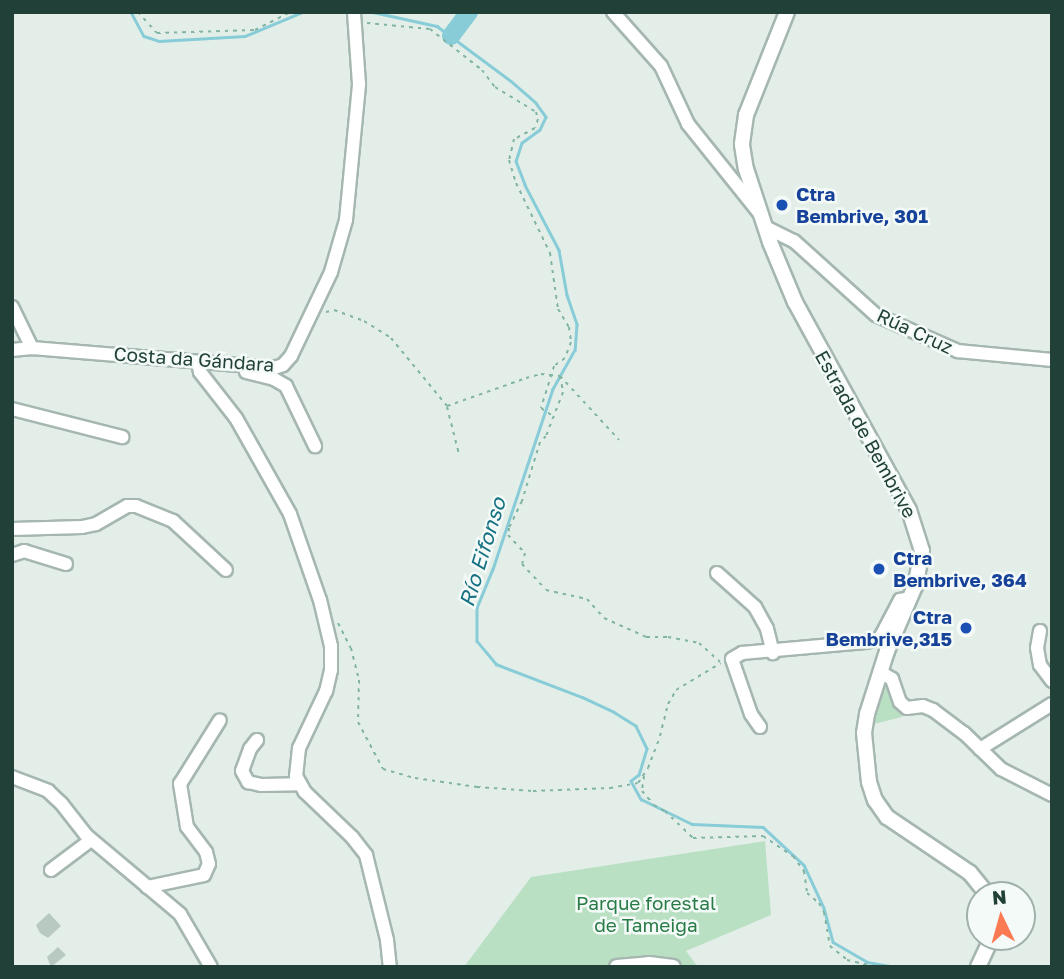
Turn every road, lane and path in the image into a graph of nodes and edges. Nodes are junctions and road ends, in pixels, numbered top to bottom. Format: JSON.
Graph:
{"nodes":[{"id":1,"x":138,"y":12,"type":"edge"},
{"id":2,"x":290,"y":12,"type":"edge"},
{"id":3,"x":612,"y":12,"type":"edge"},
{"id":4,"x":788,"y":12,"type":"edge"},
{"id":5,"x":355,"y":18,"type":"edge"},
{"id":6,"x":763,"y":221,"type":"junction"},
{"id":7,"x":12,"y":307,"type":"edge"},
{"id":8,"x":322,"y":312,"type":"dead end"},
{"id":9,"x":32,"y":348,"type":"junction"},
{"id":10,"x":12,"y":350,"type":"edge"},
{"id":11,"x":1052,"y":360,"type":"edge"},
{"id":12,"x":198,"y":362,"type":"junction"},
{"id":13,"x":217,"y":363,"type":"junction"},
{"id":14,"x":553,"y":375,"type":"junction"},
{"id":15,"x":561,"y":376,"type":"junction"},
{"id":16,"x":447,"y":406,"type":"junction"},
{"id":17,"x":12,"y":409,"type":"edge"},
{"id":18,"x":553,"y":416,"type":"junction"},
{"id":19,"x":122,"y":437,"type":"dead end"},
{"id":20,"x":619,"y":440,"type":"dead end"},
{"id":21,"x":315,"y":446,"type":"dead end"},
{"id":22,"x":459,"y":454,"type":"dead end"},
{"id":23,"x":12,"y":529,"type":"edge"},
{"id":24,"x":12,"y":555,"type":"edge"},
{"id":25,"x":66,"y":564,"type":"dead end"},
{"id":26,"x":226,"y":570,"type":"dead end"},
{"id":27,"x":717,"y":573,"type":"dead end"},
{"id":28,"x":910,"y":598,"type":"junction"},
{"id":29,"x":324,"y":617,"type":"junction"},
{"id":30,"x":1040,"y":631,"type":"dead end"},
{"id":31,"x":773,"y":653,"type":"junction"},
{"id":32,"x":726,"y":661,"type":"junction"},
{"id":33,"x":880,"y":672,"type":"junction"},
{"id":34,"x":1052,"y":681,"type":"edge"},
{"id":35,"x":1052,"y":704,"type":"edge"},
{"id":36,"x":220,"y":720,"type":"dead end"},
{"id":37,"x":760,"y":727,"type":"dead end"},
{"id":38,"x":257,"y":740,"type":"dead end"},
{"id":39,"x":980,"y":749,"type":"junction"},
{"id":40,"x":644,"y":775,"type":"junction"},
{"id":41,"x":12,"y":776,"type":"edge"},
{"id":42,"x":26,"y":782,"type":"junction"},
{"id":43,"x":300,"y":784,"type":"junction"},
{"id":44,"x":12,"y":789,"type":"edge"},
{"id":45,"x":1052,"y":795,"type":"edge"},
{"id":46,"x":92,"y":840,"type":"junction"},
{"id":47,"x":51,"y":870,"type":"dead end"},
{"id":48,"x":977,"y":881,"type":"edge"},
{"id":49,"x":147,"y":887,"type":"junction"},
{"id":50,"x":211,"y":967,"type":"edge"},
{"id":51,"x":390,"y":967,"type":"edge"},
{"id":52,"x":617,"y":967,"type":"edge"},
{"id":53,"x":673,"y":967,"type":"edge"},
{"id":54,"x":878,"y":967,"type":"edge"}],
"edges":[{"from":1,"to":2,"type":"path"},
{"from":3,"to":6,"type":"street"},
{"from":4,"to":6,"type":"street","name":"Estrada de Bembrive"},
{"from":5,"to":13,"type":"street","name":"Costa da Gándara"},
{"from":5,"to":14,"type":"path"},
{"from":6,"to":11,"type":"street","name":"Rúa Cruz"},
{"from":6,"to":28,"type":"street","name":"Estrada de Bembrive"},
{"from":7,"to":9,"type":"street"},
{"from":8,"to":16,"type":"path"},
{"from":9,"to":10,"type":"street","name":"Costa da Gándara"},
{"from":9,"to":12,"type":"street","name":"Costa da Gándara"},
{"from":12,"to":13,"type":"street","name":"Costa da Gándara"},
{"from":12,"to":29,"type":"street"},
{"from":13,"to":21,"type":"street"},
{"from":14,"to":15,"type":"path"},
{"from":14,"to":16,"type":"path"},
{"from":14,"to":18,"type":"path"},
{"from":15,"to":18,"type":"path"},
{"from":15,"to":20,"type":"path"},
{"from":16,"to":22,"type":"path"},
{"from":17,"to":19,"type":"street"},
{"from":18,"to":32,"type":"path"},
{"from":23,"to":26,"type":"street"},
{"from":24,"to":25,"type":"street"},
{"from":27,"to":31,"type":"street"},
{"from":28,"to":31,"type":"street"},
{"from":28,"to":33,"type":"street","name":"Estrada de Bembrive"},
{"from":29,"to":40,"type":"path"},
{"from":29,"to":43,"type":"street"},
{"from":30,"to":34,"type":"street"},
{"from":31,"to":32,"type":"street"},
{"from":32,"to":37,"type":"street"},
{"from":32,"to":40,"type":"path"},
{"from":33,"to":39,"type":"street"},
{"from":33,"to":48,"type":"street","name":"Estrada de Bembrive"},
{"from":35,"to":39,"type":"street"},
{"from":36,"to":49,"type":"street"},
{"from":38,"to":43,"type":"street"},
{"from":39,"to":45,"type":"street"},
{"from":40,"to":54,"type":"path"},
{"from":41,"to":42,"type":"street"},
{"from":42,"to":44,"type":"street"},
{"from":42,"to":46,"type":"street"},
{"from":43,"to":51,"type":"street"},
{"from":46,"to":47,"type":"street"},
{"from":46,"to":49,"type":"street"},
{"from":49,"to":50,"type":"street"},
{"from":52,"to":53,"type":"street"}]}
